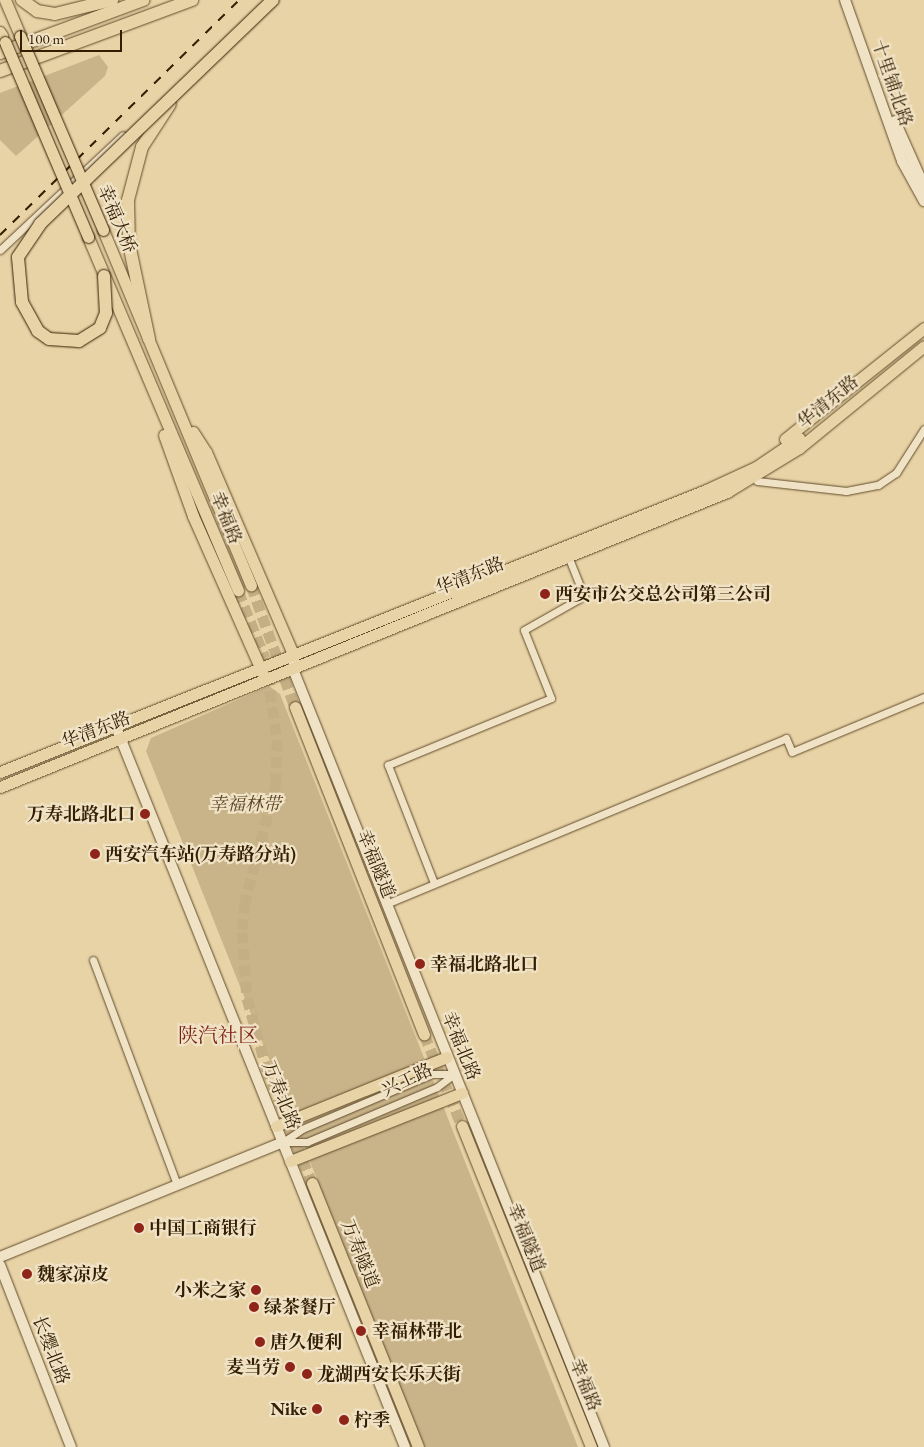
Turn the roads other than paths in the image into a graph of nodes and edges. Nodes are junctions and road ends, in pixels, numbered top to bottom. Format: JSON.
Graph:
{"nodes":[{"id":1,"x":5,"y":0,"type":"edge"},
{"id":2,"x":22,"y":0,"type":"edge"},
{"id":3,"x":112,"y":0,"type":"edge"},
{"id":4,"x":143,"y":0,"type":"edge"},
{"id":5,"x":192,"y":0,"type":"edge"},
{"id":6,"x":273,"y":0,"type":"edge"},
{"id":7,"x":845,"y":0,"type":"edge"},
{"id":8,"x":852,"y":0,"type":"edge"},
{"id":9,"x":1,"y":33,"type":"edge"},
{"id":10,"x":0,"y":53,"type":"edge"},
{"id":11,"x":0,"y":71,"type":"edge"},
{"id":12,"x":187,"y":80,"type":"junction"},
{"id":13,"x":123,"y":135,"type":"dead end"},
{"id":14,"x":924,"y":186,"type":"edge"},
{"id":15,"x":924,"y":201,"type":"edge"},
{"id":16,"x":0,"y":250,"type":"edge"},
{"id":17,"x":104,"y":276,"type":"junction"},
{"id":18,"x":924,"y":328,"type":"edge"},
{"id":19,"x":924,"y":336,"type":"edge"},
{"id":20,"x":149,"y":339,"type":"junction"},
{"id":21,"x":924,"y":346,"type":"edge"},
{"id":22,"x":924,"y":354,"type":"edge"},
{"id":23,"x":139,"y":357,"type":"junction"},
{"id":24,"x":924,"y":429,"type":"edge"},
{"id":25,"x":201,"y":452,"type":"junction"},
{"id":26,"x":182,"y":458,"type":"joint"},
{"id":27,"x":757,"y":481,"type":"junction"},
{"id":28,"x":688,"y":498,"type":"junction"},
{"id":29,"x":670,"y":515,"type":"junction"},
{"id":30,"x":568,"y":556,"type":"junction"},
{"id":31,"x":251,"y":585,"type":"tunnel mouth"},
{"id":32,"x":238,"y":591,"type":"tunnel mouth"},
{"id":33,"x":294,"y":656,"type":"junction"},
{"id":34,"x":293,"y":669,"type":"junction"},
{"id":35,"x":264,"y":674,"type":"junction"},
{"id":36,"x":924,"y":697,"type":"edge"},
{"id":37,"x":295,"y":707,"type":"tunnel mouth"},
{"id":38,"x":116,"y":726,"type":"junction"},
{"id":39,"x":121,"y":738,"type":"junction"},
{"id":40,"x":0,"y":772,"type":"edge"},
{"id":41,"x":0,"y":787,"type":"edge"},
{"id":42,"x":434,"y":883,"type":"junction"},
{"id":43,"x":386,"y":904,"type":"junction"},
{"id":44,"x":92,"y":960,"type":"dead end"},
{"id":45,"x":424,"y":1034,"type":"tunnel mouth"},
{"id":46,"x":447,"y":1057,"type":"junction"},
{"id":47,"x":454,"y":1074,"type":"junction"},
{"id":48,"x":462,"y":1093,"type":"junction"},
{"id":49,"x":276,"y":1126,"type":"junction"},
{"id":50,"x":462,"y":1126,"type":"tunnel mouth"},
{"id":51,"x":283,"y":1142,"type":"junction"},
{"id":52,"x":290,"y":1162,"type":"junction"},
{"id":53,"x":312,"y":1182,"type":"tunnel mouth"},
{"id":54,"x":177,"y":1184,"type":"junction"},
{"id":55,"x":0,"y":1257,"type":"edge"},
{"id":56,"x":0,"y":1265,"type":"edge"},
{"id":57,"x":547,"y":1336,"type":"joint"},
{"id":58,"x":573,"y":1368,"type":"junction"},
{"id":59,"x":572,"y":1400,"type":"junction"},
{"id":60,"x":71,"y":1447,"type":"edge"},
{"id":61,"x":405,"y":1447,"type":"edge"},
{"id":62,"x":418,"y":1447,"type":"edge"},
{"id":63,"x":591,"y":1447,"type":"edge"},
{"id":64,"x":604,"y":1447,"type":"edge"}],
"edges":[{"from":1,"to":20,"type":"main road","name":"幸福大桥","bridge":true},
{"from":2,"to":3,"type":"highway"},
{"from":4,"to":10,"type":"highway"},
{"from":5,"to":11,"type":"highway"},
{"from":6,"to":12,"type":"highway","bridge":true},
{"from":7,"to":15,"type":"main road","name":"十里铺北路"},
{"from":8,"to":14,"type":"main road","name":"十里铺北路"},
{"from":9,"to":17,"type":"main road","name":"幸福大桥","bridge":true},
{"from":12,"to":17,"type":"highway","bridge":true},
{"from":12,"to":20,"type":"highway","bridge":true},
{"from":13,"to":16,"type":"street"},
{"from":17,"to":23,"type":"main road","name":"幸福大桥"},
{"from":18,"to":28,"type":"main road"},
{"from":19,"to":28,"type":"main road","name":"华清东路"},
{"from":20,"to":25,"type":"main road","name":"幸福大桥"},
{"from":21,"to":29,"type":"main road","name":"华清东路"},
{"from":22,"to":27,"type":"main road"},
{"from":23,"to":26,"type":"main road","name":"幸福大桥"},
{"from":23,"to":35,"type":"main road"},
{"from":24,"to":27,"type":"street"},
{"from":25,"to":31,"type":"main road","name":"幸福路"},
{"from":25,"to":33,"type":"main road"},
{"from":26,"to":32,"type":"main road","name":"幸福路"},
{"from":27,"to":29,"type":"main road"},
{"from":28,"to":33,"type":"main road","name":"华清东路"},
{"from":29,"to":30,"type":"main road","name":"华清东路"},
{"from":30,"to":34,"type":"main road","name":"华清东路"},
{"from":30,"to":42,"type":"street"},
{"from":33,"to":34,"type":"main road","name":"幸福北路"},
{"from":33,"to":35,"type":"main road","name":"华清东路"},
{"from":34,"to":35,"type":"main road","name":"华清东路"},
{"from":34,"to":43,"type":"main road","name":"幸福北路"},
{"from":35,"to":38,"type":"main road","name":"华清东路"},
{"from":35,"to":39,"type":"main road","name":"华清东路"},
{"from":36,"to":42,"type":"street"},
{"from":37,"to":45,"type":"main road","name":"幸福隧道"},
{"from":38,"to":39,"type":"main road","name":"万寿北路"},
{"from":38,"to":40,"type":"main road","name":"华清东路"},
{"from":39,"to":41,"type":"main road","name":"华清东路"},
{"from":39,"to":49,"type":"main road","name":"万寿北路"},
{"from":42,"to":43,"type":"street"},
{"from":43,"to":46,"type":"main road","name":"幸福北路"},
{"from":44,"to":54,"type":"street"},
{"from":46,"to":47,"type":"main road","name":"幸福北路"},
{"from":46,"to":49,"type":"main road"},
{"from":47,"to":48,"type":"main road","name":"幸福北路"},
{"from":47,"to":51,"type":"street","name":"兴工路"},
{"from":47,"to":51,"type":"street","name":"兴工路"},
{"from":48,"to":52,"type":"main road"},
{"from":48,"to":58,"type":"main road","name":"幸福北路"},
{"from":49,"to":51,"type":"main road","name":"万寿北路"},
{"from":50,"to":57,"type":"main road","name":"幸福隧道"},
{"from":51,"to":52,"type":"main road","name":"万寿北路"},
{"from":51,"to":54,"type":"main road","name":"兴工路"},
{"from":52,"to":61,"type":"main road","name":"万寿北路"},
{"from":53,"to":62,"type":"main road","name":"万寿隧道"},
{"from":54,"to":55,"type":"main road","name":"兴工路"},
{"from":56,"to":60,"type":"main road","name":"长缨北路"},
{"from":57,"to":59,"type":"main road","name":"幸福路"},
{"from":58,"to":59,"type":"main road"},
{"from":58,"to":64,"type":"main road","name":"幸福北路"},
{"from":59,"to":63,"type":"main road","name":"幸福路"}]}
